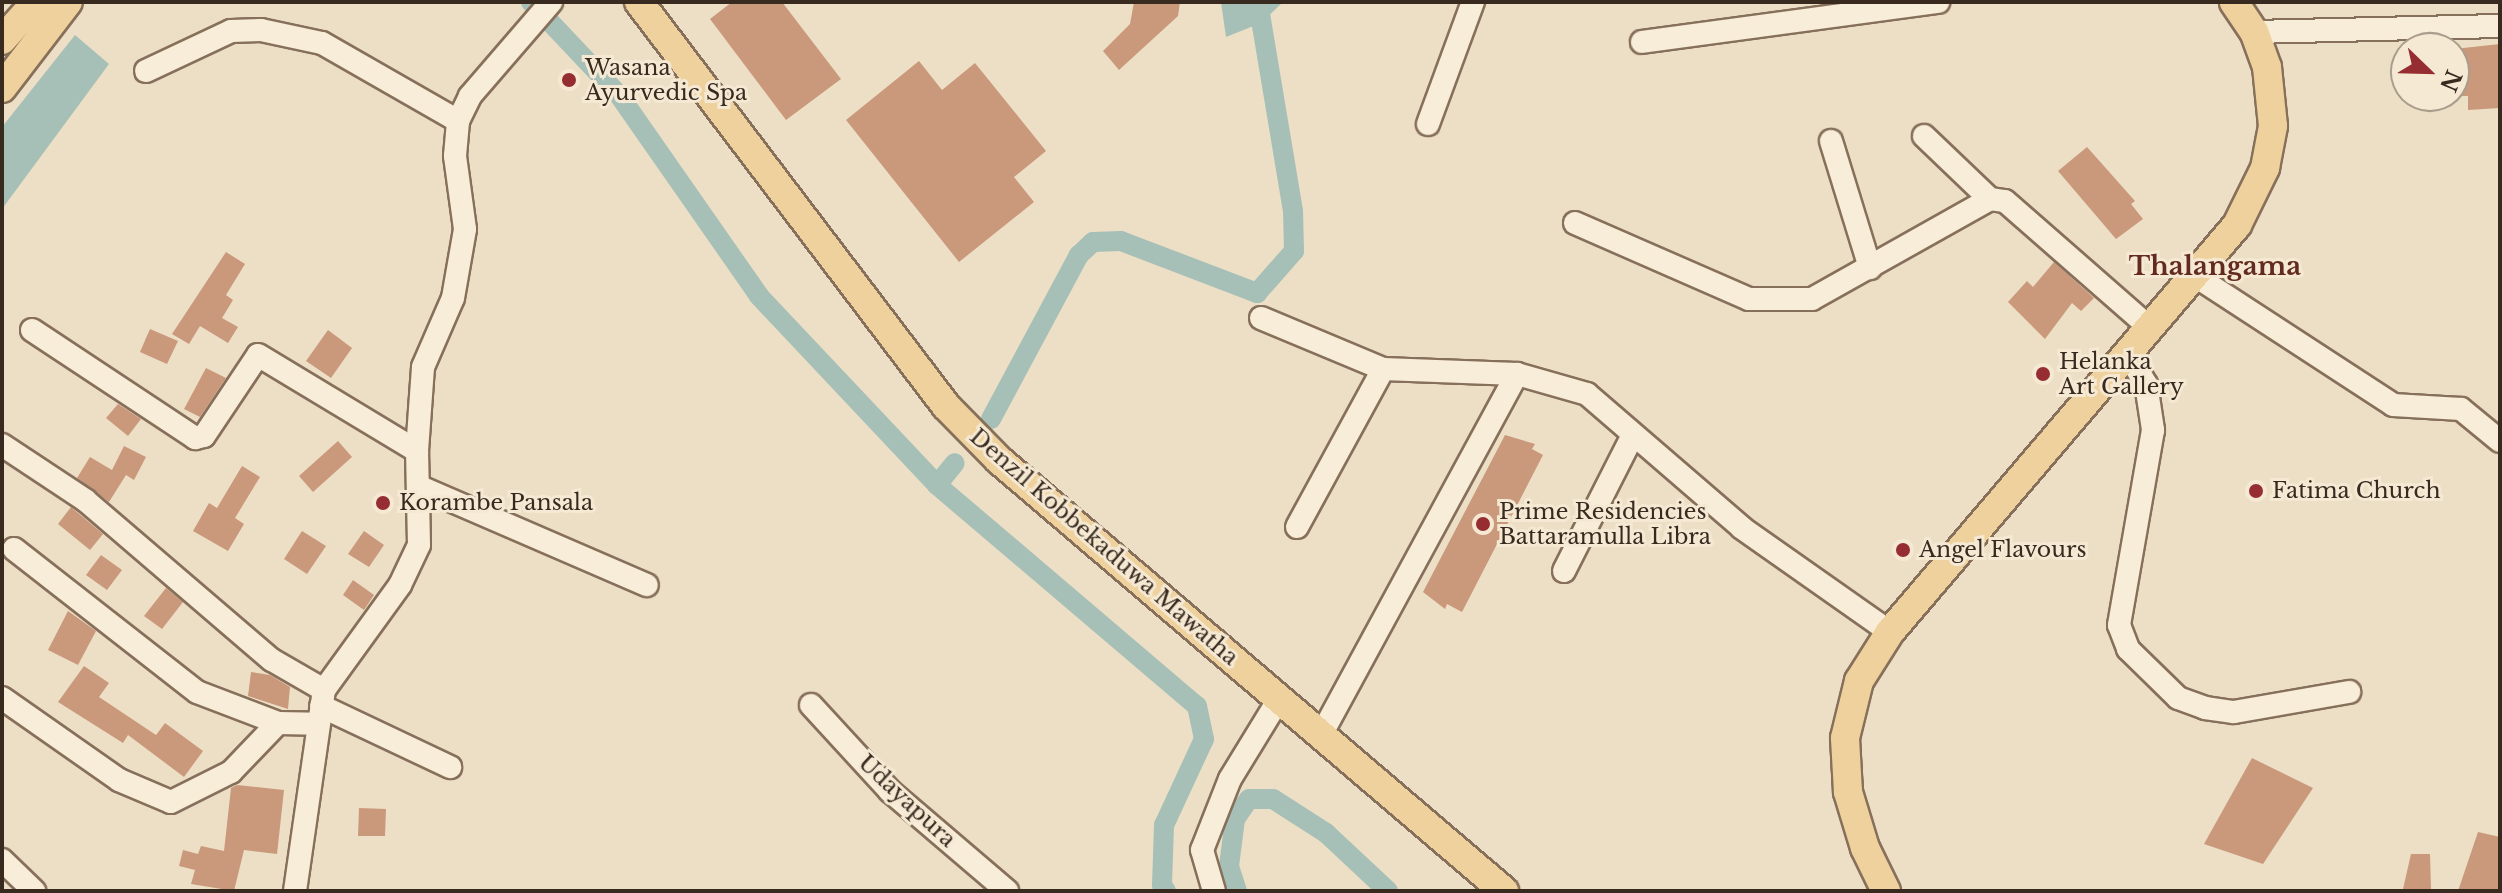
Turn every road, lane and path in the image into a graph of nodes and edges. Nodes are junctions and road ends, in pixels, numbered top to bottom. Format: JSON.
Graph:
{"nodes":[{"id":1,"x":36,"y":2,"type":"edge"},
{"id":2,"x":68,"y":2,"type":"edge"},
{"id":3,"x":551,"y":2,"type":"edge"},
{"id":4,"x":639,"y":2,"type":"edge"},
{"id":5,"x":1473,"y":2,"type":"edge"},
{"id":6,"x":1938,"y":2,"type":"edge"},
{"id":7,"x":2234,"y":2,"type":"edge"},
{"id":8,"x":2500,"y":26,"type":"edge"},
{"id":9,"x":2254,"y":32,"type":"junction"},
{"id":10,"x":2,"y":40,"type":"edge"},
{"id":11,"x":1642,"y":42,"type":"dead end"},
{"id":12,"x":146,"y":71,"type":"dead end"},
{"id":13,"x":2,"y":88,"type":"edge"},
{"id":14,"x":458,"y":121,"type":"junction"},
{"id":15,"x":1428,"y":124,"type":"dead end"},
{"id":16,"x":1924,"y":136,"type":"dead end"},
{"id":17,"x":1831,"y":141,"type":"dead end"},
{"id":18,"x":1990,"y":199,"type":"junction"},
{"id":19,"x":1575,"y":223,"type":"dead end"},
{"id":20,"x":1870,"y":268,"type":"junction"},
{"id":21,"x":2197,"y":277,"type":"junction"},
{"id":22,"x":1261,"y":318,"type":"dead end"},
{"id":23,"x":2151,"y":329,"type":"junction"},
{"id":24,"x":32,"y":330,"type":"dead end"},
{"id":25,"x":2129,"y":356,"type":"junction"},
{"id":26,"x":1383,"y":369,"type":"junction"},
{"id":27,"x":1517,"y":374,"type":"junction"},
{"id":28,"x":1633,"y":435,"type":"junction"},
{"id":29,"x":2500,"y":441,"type":"edge"},
{"id":30,"x":2,"y":445,"type":"edge"},
{"id":31,"x":417,"y":451,"type":"junction"},
{"id":32,"x":420,"y":487,"type":"junction"},
{"id":33,"x":1297,"y":527,"type":"dead end"},
{"id":34,"x":14,"y":549,"type":"dead end"},
{"id":35,"x":1564,"y":571,"type":"dead end"},
{"id":36,"x":647,"y":585,"type":"dead end"},
{"id":37,"x":1890,"y":632,"type":"junction"},
{"id":38,"x":2349,"y":692,"type":"dead end"},
{"id":39,"x":2,"y":698,"type":"edge"},
{"id":40,"x":1279,"y":699,"type":"junction"},
{"id":41,"x":811,"y":705,"type":"dead end"},
{"id":42,"x":321,"y":707,"type":"junction"},
{"id":43,"x":278,"y":723,"type":"junction"},
{"id":44,"x":1321,"y":735,"type":"junction"},
{"id":45,"x":450,"y":767,"type":"dead end"},
{"id":46,"x":2,"y":860,"type":"edge"},
{"id":47,"x":34,"y":891,"type":"edge"},
{"id":48,"x":295,"y":891,"type":"edge"},
{"id":49,"x":1007,"y":891,"type":"edge"},
{"id":50,"x":1214,"y":891,"type":"edge"},
{"id":51,"x":1504,"y":891,"type":"edge"},
{"id":52,"x":1886,"y":891,"type":"edge"}],
"edges":[{"from":1,"to":10,"type":"main road"},
{"from":2,"to":13,"type":"main road"},
{"from":3,"to":14,"type":"street"},
{"from":4,"to":40,"type":"main road","name":"Denzil Kobbekaduwa Mawatha"},
{"from":5,"to":15,"type":"street"},
{"from":6,"to":11,"type":"street"},
{"from":7,"to":9,"type":"main road"},
{"from":8,"to":9,"type":"street"},
{"from":9,"to":21,"type":"main road"},
{"from":12,"to":14,"type":"street"},
{"from":14,"to":31,"type":"street"},
{"from":16,"to":18,"type":"street"},
{"from":17,"to":20,"type":"street"},
{"from":18,"to":20,"type":"street"},
{"from":18,"to":23,"type":"street"},
{"from":19,"to":20,"type":"street"},
{"from":21,"to":23,"type":"main road"},
{"from":21,"to":29,"type":"street"},
{"from":22,"to":26,"type":"street"},
{"from":23,"to":25,"type":"main road"},
{"from":24,"to":31,"type":"street"},
{"from":25,"to":37,"type":"main road"},
{"from":25,"to":38,"type":"street"},
{"from":26,"to":27,"type":"street"},
{"from":26,"to":33,"type":"street"},
{"from":27,"to":28,"type":"street"},
{"from":27,"to":44,"type":"street"},
{"from":28,"to":35,"type":"street"},
{"from":28,"to":37,"type":"street"},
{"from":30,"to":42,"type":"street"},
{"from":31,"to":32,"type":"street"},
{"from":32,"to":36,"type":"street"},
{"from":32,"to":42,"type":"street"},
{"from":34,"to":43,"type":"street"},
{"from":37,"to":52,"type":"main road"},
{"from":39,"to":43,"type":"street"},
{"from":40,"to":44,"type":"main road","name":"Denzil Kobbekaduwa Mawatha"},
{"from":40,"to":50,"type":"street"},
{"from":41,"to":49,"type":"street","name":"Udayapura"},
{"from":42,"to":43,"type":"street"},
{"from":42,"to":45,"type":"street"},
{"from":42,"to":48,"type":"street"},
{"from":44,"to":51,"type":"main road","name":"Denzil Kobbekaduwa Mawatha"},
{"from":46,"to":47,"type":"street"}]}
